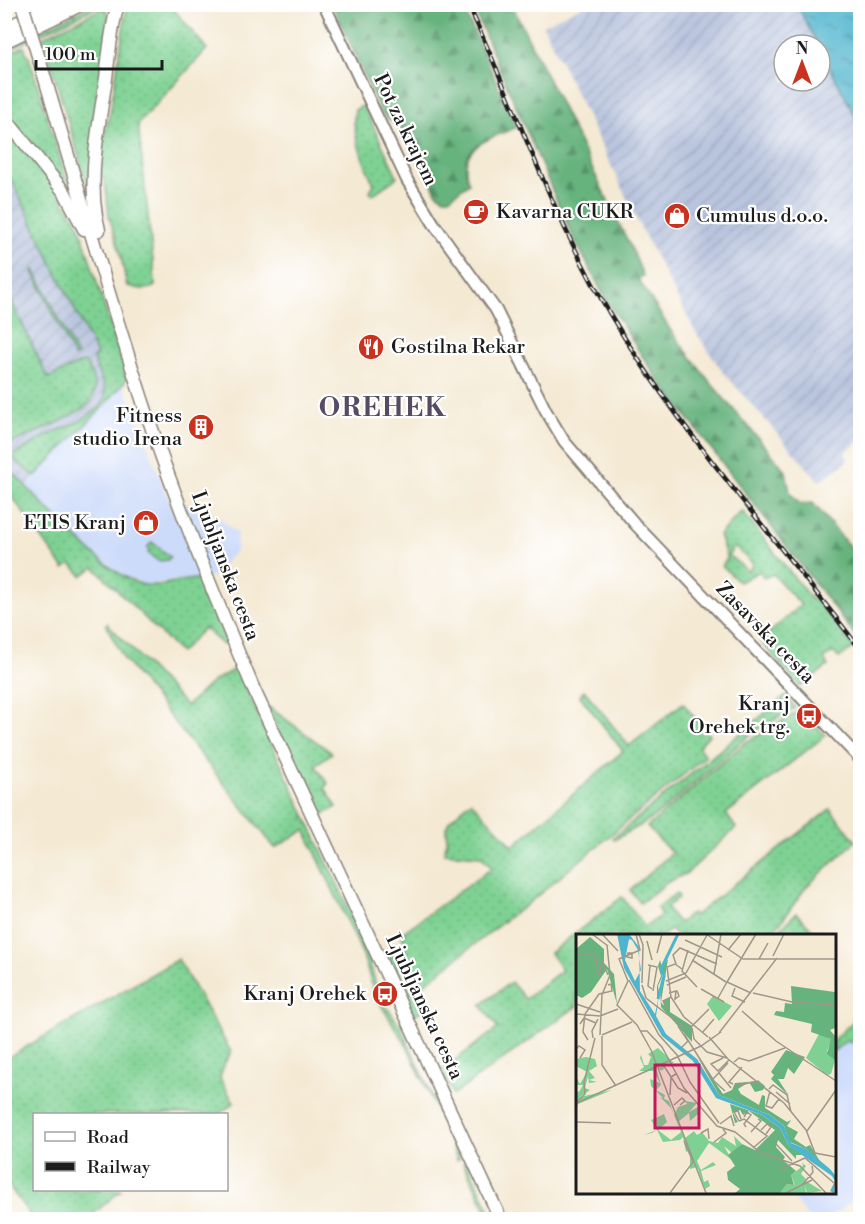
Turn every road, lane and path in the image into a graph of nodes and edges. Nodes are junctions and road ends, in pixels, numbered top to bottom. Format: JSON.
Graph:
{"nodes":[{"id":1,"x":22,"y":4,"type":"edge"},
{"id":2,"x":56,"y":4,"type":"edge"},
{"id":3,"x":106,"y":4,"type":"edge"},
{"id":4,"x":118,"y":4,"type":"edge"},
{"id":5,"x":324,"y":4,"type":"edge"},
{"id":6,"x":82,"y":5,"type":"edge"},
{"id":7,"x":4,"y":29,"type":"edge"},
{"id":8,"x":112,"y":32,"type":"junction"},
{"id":9,"x":4,"y":42,"type":"edge"},
{"id":10,"x":4,"y":117,"type":"edge"},
{"id":11,"x":102,"y":267,"type":"junction"},
{"id":12,"x":642,"y":532,"type":"joint"},
{"id":13,"x":861,"y":759,"type":"edge"},
{"id":14,"x":501,"y":1220,"type":"edge"}],
"edges":[{"from":1,"to":11,"type":"main road","name":"Ljubljanska cesta","bridge":true},
{"from":2,"to":7,"type":"main road"},
{"from":3,"to":8,"type":"main road"},
{"from":4,"to":8,"type":"main road"},
{"from":5,"to":12,"type":"street","name":"Pot za krajem"},
{"from":6,"to":9,"type":"main road"},
{"from":8,"to":11,"type":"main road"},
{"from":10,"to":11,"type":"main road"},
{"from":11,"to":14,"type":"main road","name":"Ljubljanska cesta"},
{"from":12,"to":13,"type":"street","name":"Zasavska cesta"}]}
